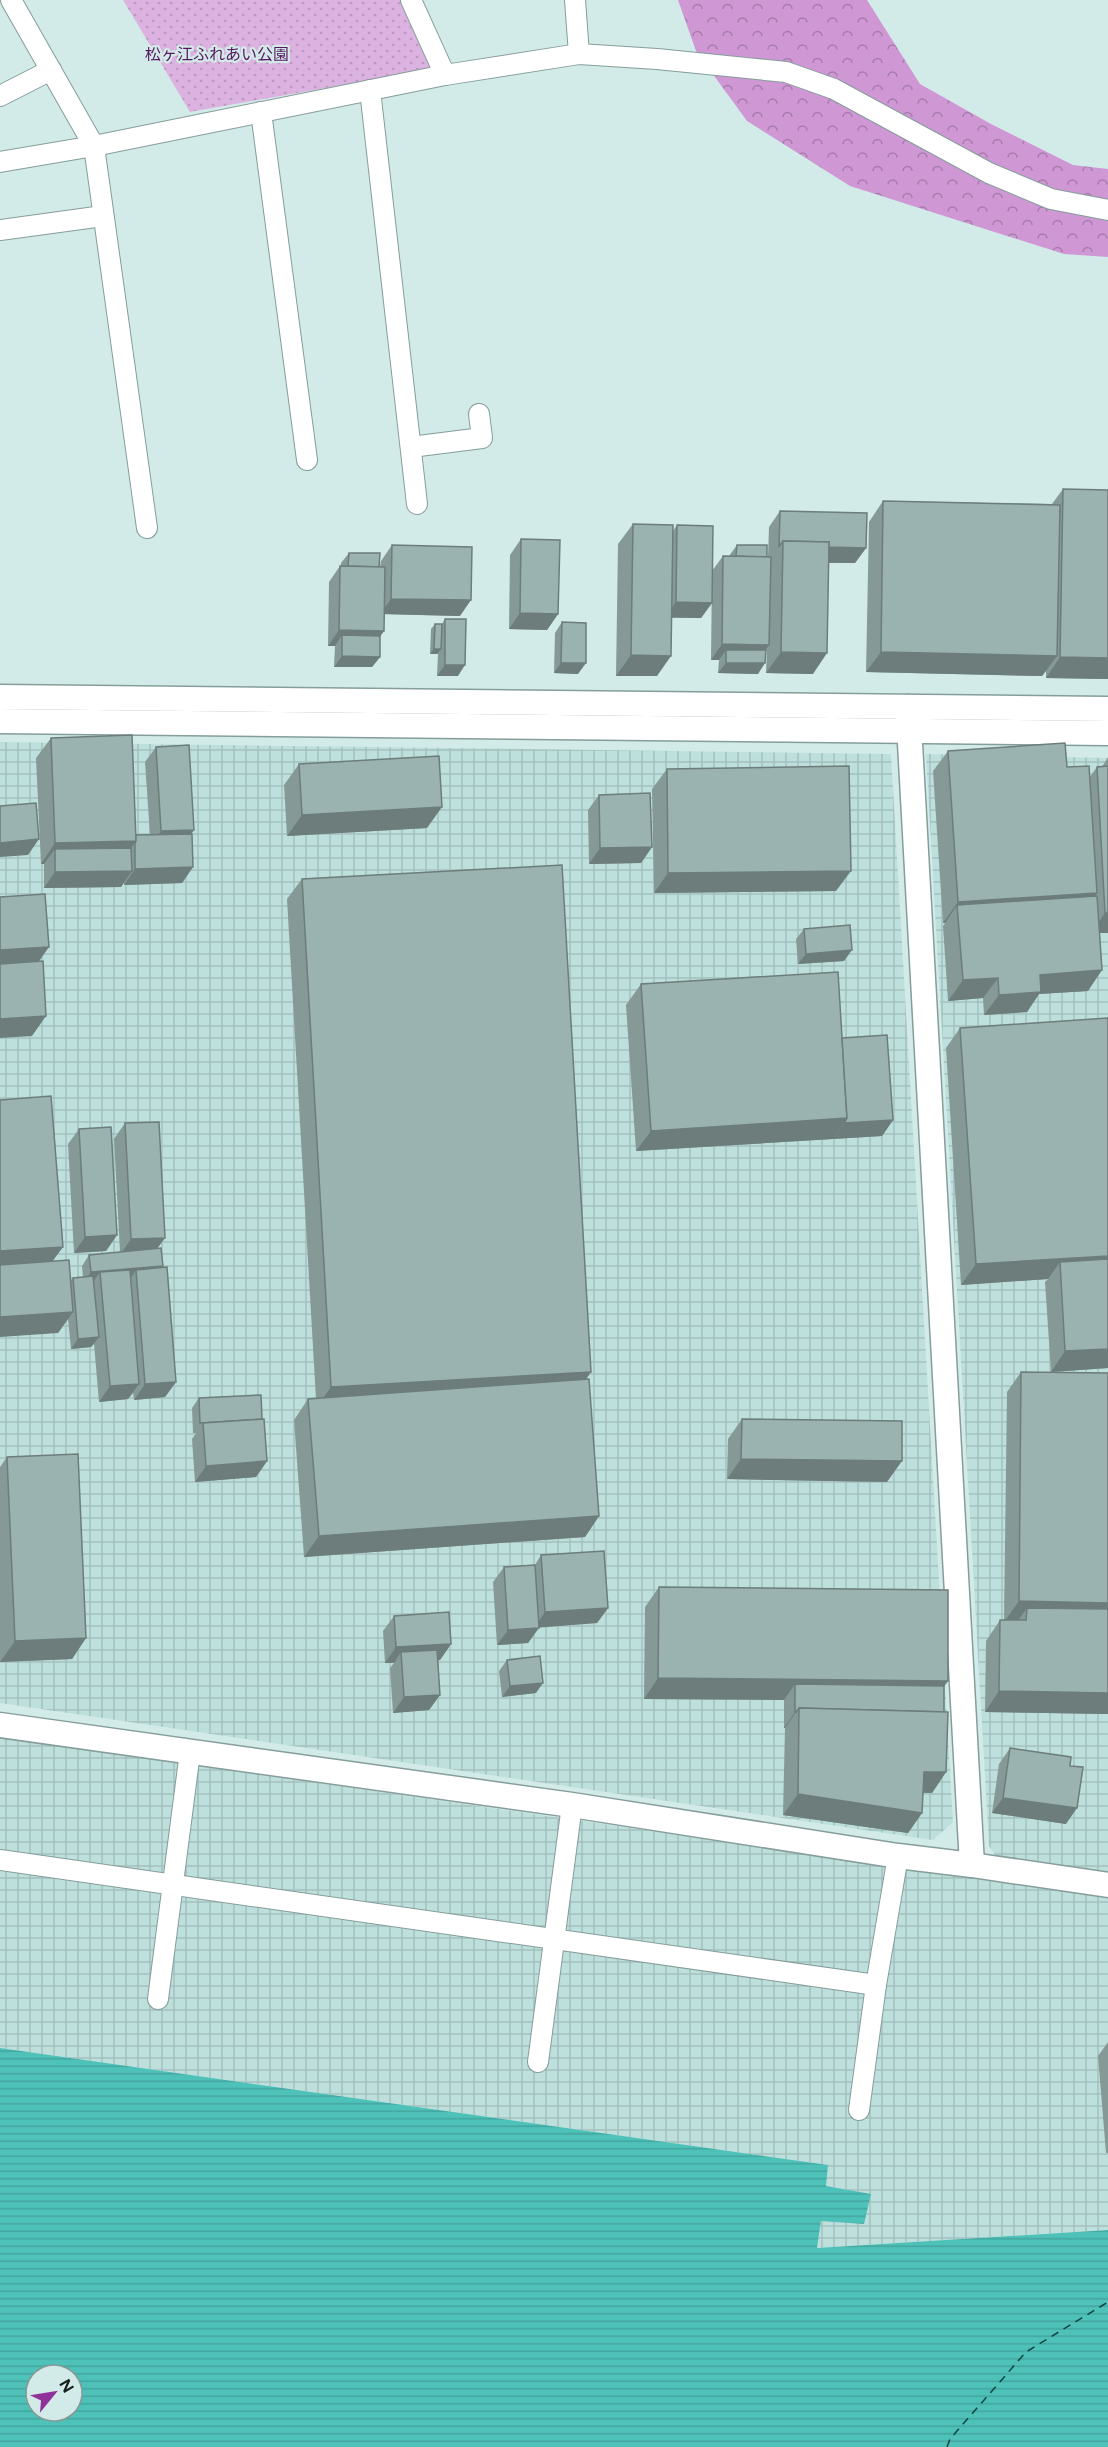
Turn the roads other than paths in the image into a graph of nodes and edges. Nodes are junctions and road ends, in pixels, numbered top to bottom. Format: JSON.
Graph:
{"nodes":[{"id":1,"x":11,"y":0,"type":"edge"},
{"id":2,"x":411,"y":0,"type":"edge"},
{"id":3,"x":575,"y":0,"type":"edge"},
{"id":4,"x":579,"y":54,"type":"junction"},
{"id":5,"x":51,"y":70,"type":"junction"},
{"id":6,"x":445,"y":75,"type":"junction"},
{"id":7,"x":370,"y":90,"type":"junction"},
{"id":8,"x":0,"y":96,"type":"edge"},
{"id":9,"x":261,"y":112,"type":"junction"},
{"id":10,"x":94,"y":146,"type":"junction"},
{"id":11,"x":0,"y":162,"type":"edge"},
{"id":12,"x":1108,"y":210,"type":"edge"},
{"id":13,"x":103,"y":216,"type":"junction"},
{"id":14,"x":0,"y":230,"type":"edge"},
{"id":15,"x":479,"y":414,"type":"dead end"},
{"id":16,"x":411,"y":447,"type":"junction"},
{"id":17,"x":307,"y":459,"type":"dead end"},
{"id":18,"x":417,"y":504,"type":"dead end"},
{"id":19,"x":147,"y":528,"type":"dead end"},
{"id":20,"x":0,"y":697,"type":"edge"},
{"id":21,"x":1108,"y":709,"type":"edge"},
{"id":22,"x":908,"y":719,"type":"junction"},
{"id":23,"x":0,"y":721,"type":"edge"},
{"id":24,"x":1108,"y":733,"type":"edge"},
{"id":25,"x":0,"y":1725,"type":"edge"},
{"id":26,"x":190,"y":1752,"type":"junction"},
{"id":27,"x":572,"y":1805,"type":"junction"},
{"id":28,"x":897,"y":1856,"type":"junction"},
{"id":29,"x":0,"y":1860,"type":"edge"},
{"id":30,"x":972,"y":1865,"type":"junction"},
{"id":31,"x":173,"y":1885,"type":"junction"},
{"id":32,"x":1108,"y":1885,"type":"edge"},
{"id":33,"x":554,"y":1940,"type":"junction"},
{"id":34,"x":876,"y":1985,"type":"junction"},
{"id":35,"x":158,"y":1999,"type":"dead end"},
{"id":36,"x":538,"y":2062,"type":"dead end"},
{"id":37,"x":859,"y":2110,"type":"dead end"}],
"edges":[{"from":1,"to":5,"type":"street"},
{"from":2,"to":6,"type":"street"},
{"from":3,"to":4,"type":"street"},
{"from":4,"to":6,"type":"street"},
{"from":4,"to":12,"type":"street"},
{"from":5,"to":8,"type":"street"},
{"from":5,"to":10,"type":"street"},
{"from":6,"to":7,"type":"street"},
{"from":7,"to":9,"type":"street"},
{"from":7,"to":16,"type":"street"},
{"from":9,"to":10,"type":"street"},
{"from":9,"to":17,"type":"street"},
{"from":10,"to":11,"type":"street"},
{"from":10,"to":13,"type":"street"},
{"from":13,"to":14,"type":"street"},
{"from":13,"to":19,"type":"street"},
{"from":15,"to":16,"type":"street"},
{"from":16,"to":18,"type":"street"},
{"from":20,"to":22,"type":"street"},
{"from":21,"to":22,"type":"street"},
{"from":22,"to":23,"type":"street"},
{"from":22,"to":24,"type":"street"},
{"from":22,"to":30,"type":"street"},
{"from":25,"to":26,"type":"street"},
{"from":26,"to":27,"type":"street"},
{"from":26,"to":31,"type":"street"},
{"from":27,"to":28,"type":"street"},
{"from":27,"to":33,"type":"street"},
{"from":28,"to":30,"type":"street"},
{"from":28,"to":34,"type":"street"},
{"from":29,"to":31,"type":"street"},
{"from":30,"to":32,"type":"street"},
{"from":31,"to":33,"type":"street"},
{"from":31,"to":35,"type":"street"},
{"from":33,"to":34,"type":"street"},
{"from":33,"to":36,"type":"street"},
{"from":34,"to":37,"type":"street"}]}
